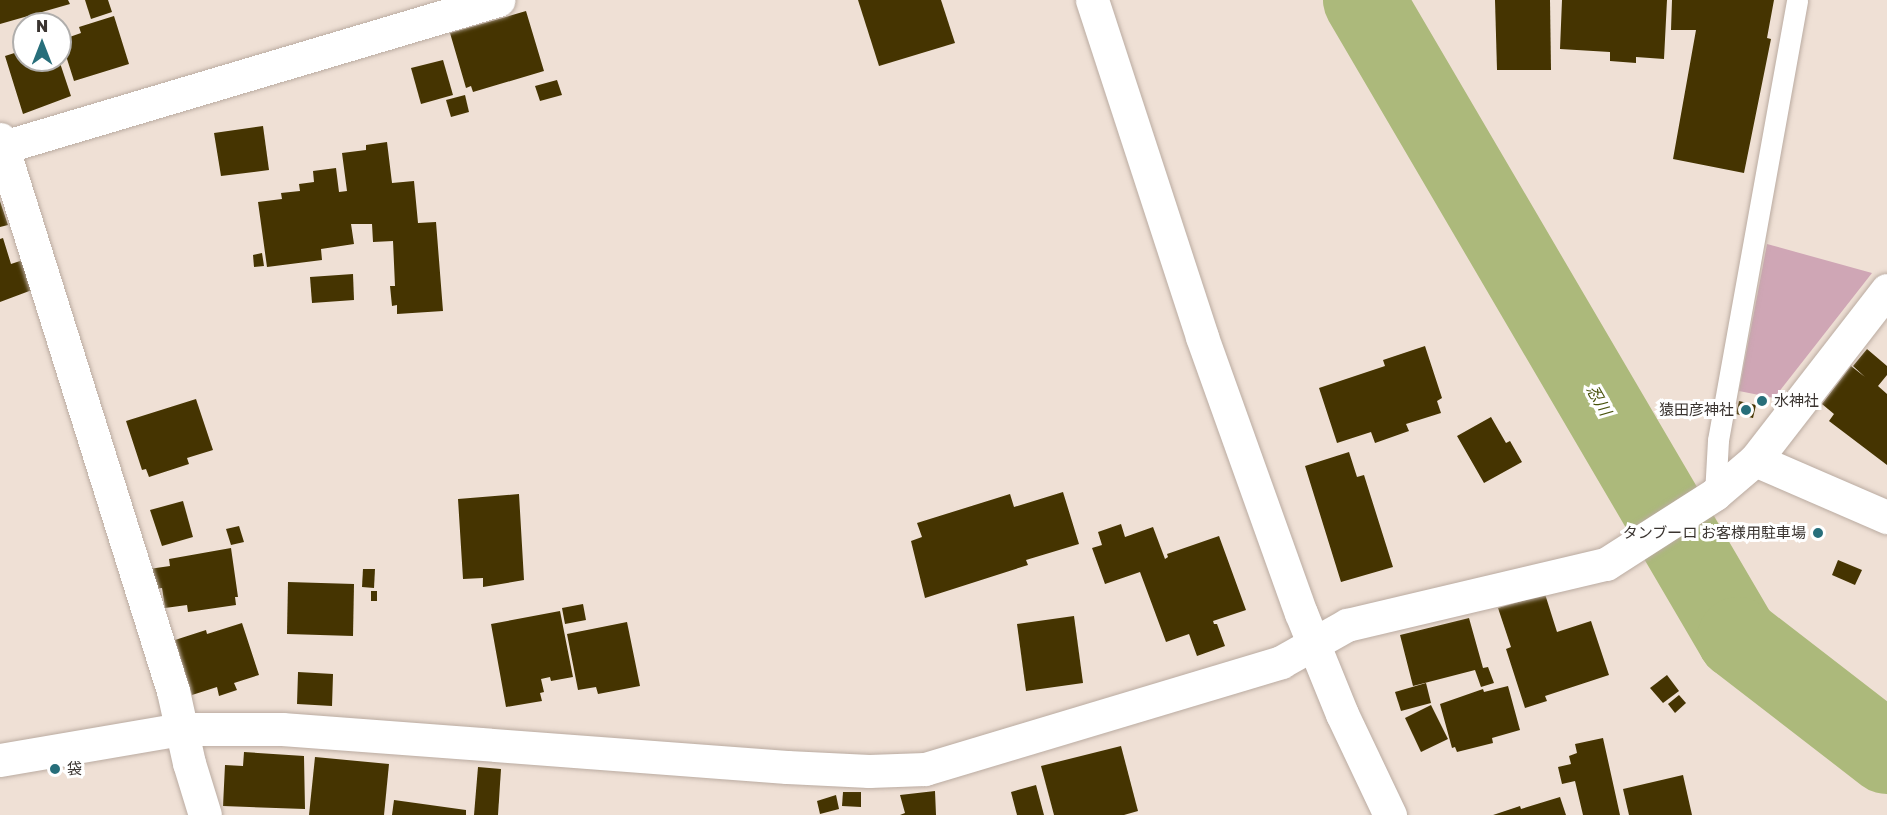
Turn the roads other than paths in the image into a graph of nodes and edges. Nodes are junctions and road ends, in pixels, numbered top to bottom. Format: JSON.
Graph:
{"nodes":[{"id":1,"x":498,"y":0,"type":"edge"},
{"id":2,"x":1092,"y":0,"type":"edge"},
{"id":3,"x":1797,"y":0,"type":"edge"},
{"id":4,"x":1,"y":145,"type":"edge"},
{"id":5,"x":1887,"y":290,"type":"edge"},
{"id":6,"x":1755,"y":460,"type":"junction"},
{"id":7,"x":1715,"y":494,"type":"junction"},
{"id":8,"x":1887,"y":517,"type":"edge"},
{"id":9,"x":1313,"y":645,"type":"junction"},
{"id":10,"x":182,"y":729,"type":"junction"},
{"id":11,"x":0,"y":760,"type":"edge"},
{"id":12,"x":205,"y":815,"type":"edge"},
{"id":13,"x":1390,"y":815,"type":"edge"}],
"edges":[{"from":1,"to":4,"type":"street"},
{"from":2,"to":9,"type":"street"},
{"from":3,"to":7,"type":"lane"},
{"from":4,"to":10,"type":"street"},
{"from":5,"to":6,"type":"street"},
{"from":6,"to":7,"type":"street"},
{"from":6,"to":8,"type":"street"},
{"from":7,"to":9,"type":"street"},
{"from":9,"to":10,"type":"street"},
{"from":9,"to":13,"type":"street"},
{"from":10,"to":11,"type":"street"},
{"from":10,"to":12,"type":"street"}]}
